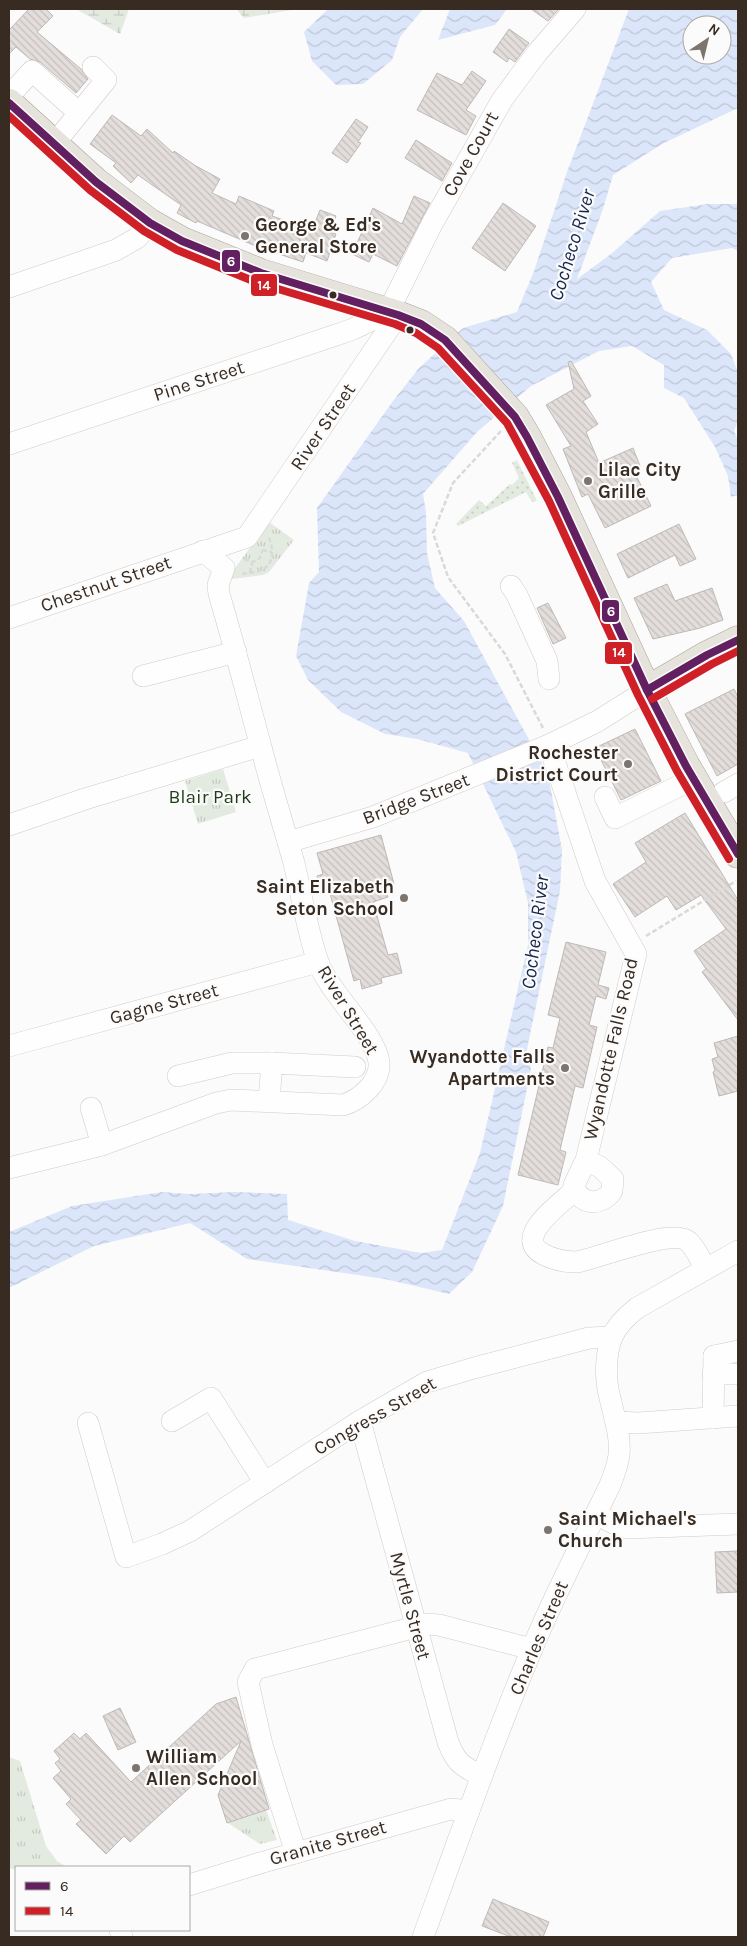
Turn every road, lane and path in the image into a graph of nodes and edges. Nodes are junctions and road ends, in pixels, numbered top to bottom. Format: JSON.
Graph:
{"nodes":[{"id":1,"x":575,"y":9,"type":"edge"},
{"id":2,"x":93,"y":67,"type":"dead end"},
{"id":3,"x":9,"y":96,"type":"edge"},
{"id":4,"x":9,"y":103,"type":"edge"},
{"id":5,"x":79,"y":113,"type":"junction"},
{"id":6,"x":54,"y":144,"type":"junction"},
{"id":7,"x":150,"y":223,"type":"junction"},
{"id":8,"x":9,"y":287,"type":"edge"},
{"id":9,"x":393,"y":314,"type":"junction"},
{"id":10,"x":510,"y":422,"type":"junction"},
{"id":11,"x":9,"y":444,"type":"edge"},
{"id":12,"x":258,"y":542,"type":"junction"},
{"id":13,"x":202,"y":552,"type":"junction"},
{"id":14,"x":272,"y":552,"type":"junction"},
{"id":15,"x":244,"y":559,"type":"dead end"},
{"id":16,"x":252,"y":563,"type":"junction"},
{"id":17,"x":230,"y":571,"type":"junction"},
{"id":18,"x":250,"y":573,"type":"junction"},
{"id":19,"x":511,"y":586,"type":"dead end"},
{"id":20,"x":9,"y":618,"type":"edge"},
{"id":21,"x":738,"y":640,"type":"edge"},
{"id":22,"x":236,"y":652,"type":"junction"},
{"id":23,"x":143,"y":676,"type":"dead end"},
{"id":24,"x":549,"y":679,"type":"dead end"},
{"id":25,"x":647,"y":690,"type":"junction"},
{"id":26,"x":545,"y":742,"type":"junction"},
{"id":27,"x":260,"y":746,"type":"junction"},
{"id":28,"x":693,"y":779,"type":"junction"},
{"id":29,"x":605,"y":797,"type":"dead end"},
{"id":30,"x":9,"y":825,"type":"edge"},
{"id":31,"x":288,"y":842,"type":"junction"},
{"id":32,"x":737,"y":867,"type":"edge"},
{"id":33,"x":632,"y":945,"type":"junction"},
{"id":34,"x":318,"y":962,"type":"junction"},
{"id":35,"x":9,"y":1046,"type":"edge"},
{"id":36,"x":272,"y":1063,"type":"junction"},
{"id":37,"x":355,"y":1067,"type":"dead end"},
{"id":38,"x":178,"y":1076,"type":"dead end"},
{"id":39,"x":270,"y":1101,"type":"junction"},
{"id":40,"x":91,"y":1108,"type":"dead end"},
{"id":41,"x":102,"y":1145,"type":"junction"},
{"id":42,"x":586,"y":1160,"type":"junction"},
{"id":43,"x":9,"y":1168,"type":"edge"},
{"id":44,"x":575,"y":1190,"type":"junction"},
{"id":45,"x":738,"y":1251,"type":"edge"},
{"id":46,"x":706,"y":1269,"type":"junction"},
{"id":47,"x":612,"y":1337,"type":"junction"},
{"id":48,"x":738,"y":1351,"type":"edge"},
{"id":49,"x":738,"y":1356,"type":"edge"},
{"id":50,"x":713,"y":1365,"type":"junction"},
{"id":51,"x":738,"y":1365,"type":"edge"},
{"id":52,"x":738,"y":1374,"type":"edge"},
{"id":53,"x":738,"y":1416,"type":"edge"},
{"id":54,"x":713,"y":1418,"type":"junction"},
{"id":55,"x":172,"y":1421,"type":"dead end"},
{"id":56,"x":360,"y":1421,"type":"junction"},
{"id":57,"x":616,"y":1422,"type":"junction"},
{"id":58,"x":88,"y":1423,"type":"dead end"},
{"id":59,"x":265,"y":1483,"type":"junction"},
{"id":60,"x":596,"y":1514,"type":"junction"},
{"id":61,"x":738,"y":1524,"type":"edge"},
{"id":62,"x":416,"y":1625,"type":"junction"},
{"id":63,"x":532,"y":1649,"type":"junction"},
{"id":64,"x":481,"y":1776,"type":"junction"},
{"id":65,"x":469,"y":1810,"type":"junction"},
{"id":66,"x":296,"y":1853,"type":"junction"},
{"id":67,"x":190,"y":1885,"type":"edge"},
{"id":68,"x":423,"y":1937,"type":"edge"}],
"edges":[{"from":1,"to":9,"type":"street","name":"Cove Court"},
{"from":2,"to":5,"type":"street"},
{"from":3,"to":5,"type":"street"},
{"from":4,"to":6,"type":"main road"},
{"from":5,"to":6,"type":"street"},
{"from":6,"to":7,"type":"main road"},
{"from":7,"to":8,"type":"street"},
{"from":7,"to":9,"type":"main road"},
{"from":9,"to":10,"type":"main road"},
{"from":9,"to":11,"type":"street","name":"Pine Street"},
{"from":9,"to":12,"type":"street","name":"River Street"},
{"from":10,"to":25,"type":"main road"},
{"from":10,"to":26,"type":"path"},
{"from":12,"to":13,"type":"street"},
{"from":12,"to":14,"type":"path"},
{"from":12,"to":14,"type":"path"},
{"from":12,"to":16,"type":"path"},
{"from":12,"to":17,"type":"street","name":"River Street"},
{"from":13,"to":17,"type":"street"},
{"from":13,"to":20,"type":"street","name":"Chestnut Street"},
{"from":14,"to":18,"type":"path"},
{"from":15,"to":16,"type":"path"},
{"from":16,"to":18,"type":"path"},
{"from":17,"to":18,"type":"path"},
{"from":17,"to":22,"type":"street","name":"River Street"},
{"from":19,"to":24,"type":"street"},
{"from":21,"to":25,"type":"main road"},
{"from":22,"to":23,"type":"street"},
{"from":22,"to":27,"type":"street","name":"River Street"},
{"from":25,"to":26,"type":"street","name":"Bridge Street"},
{"from":25,"to":28,"type":"main road"},
{"from":26,"to":31,"type":"street","name":"Bridge Street"},
{"from":26,"to":33,"type":"street","name":"Wyandotte Falls Road"},
{"from":27,"to":30,"type":"street"},
{"from":27,"to":31,"type":"street","name":"River Street"},
{"from":28,"to":29,"type":"street"},
{"from":28,"to":32,"type":"main road"},
{"from":31,"to":34,"type":"street","name":"River Street"},
{"from":32,"to":33,"type":"path"},
{"from":33,"to":42,"type":"street","name":"Wyandotte Falls Road"},
{"from":34,"to":35,"type":"street","name":"Gagne Street"},
{"from":34,"to":39,"type":"street","name":"River Street"},
{"from":36,"to":37,"type":"street"},
{"from":36,"to":38,"type":"street"},
{"from":36,"to":39,"type":"street"},
{"from":39,"to":41,"type":"street","name":"River Street"},
{"from":40,"to":41,"type":"street"},
{"from":41,"to":43,"type":"street","name":"River Street"},
{"from":42,"to":44,"type":"street","name":"Wyandotte Falls Road"},
{"from":42,"to":44,"type":"street","name":"Wyandotte Falls Road"},
{"from":44,"to":46,"type":"street"},
{"from":45,"to":46,"type":"street"},
{"from":46,"to":47,"type":"street"},
{"from":47,"to":56,"type":"street","name":"Congress Street"},
{"from":47,"to":57,"type":"street","name":"Charles Street"},
{"from":48,"to":50,"type":"street"},
{"from":49,"to":50,"type":"street"},
{"from":50,"to":51,"type":"street"},
{"from":50,"to":52,"type":"street"},
{"from":50,"to":54,"type":"street"},
{"from":53,"to":54,"type":"street"},
{"from":54,"to":57,"type":"street"},
{"from":55,"to":59,"type":"street"},
{"from":56,"to":59,"type":"street","name":"Congress Street"},
{"from":56,"to":62,"type":"street","name":"Myrtle Street"},
{"from":57,"to":60,"type":"street","name":"Charles Street"},
{"from":58,"to":59,"type":"street","name":"Congress Street"},
{"from":60,"to":61,"type":"street"},
{"from":60,"to":63,"type":"street","name":"Charles Street"},
{"from":62,"to":63,"type":"street"},
{"from":62,"to":64,"type":"street","name":"Myrtle Street"},
{"from":62,"to":66,"type":"street"},
{"from":63,"to":64,"type":"street","name":"Charles Street"},
{"from":64,"to":65,"type":"street","name":"Charles Street"},
{"from":65,"to":66,"type":"street","name":"Granite Street"},
{"from":65,"to":68,"type":"street","name":"Charles Street"},
{"from":66,"to":67,"type":"street","name":"Granite Street"}]}
